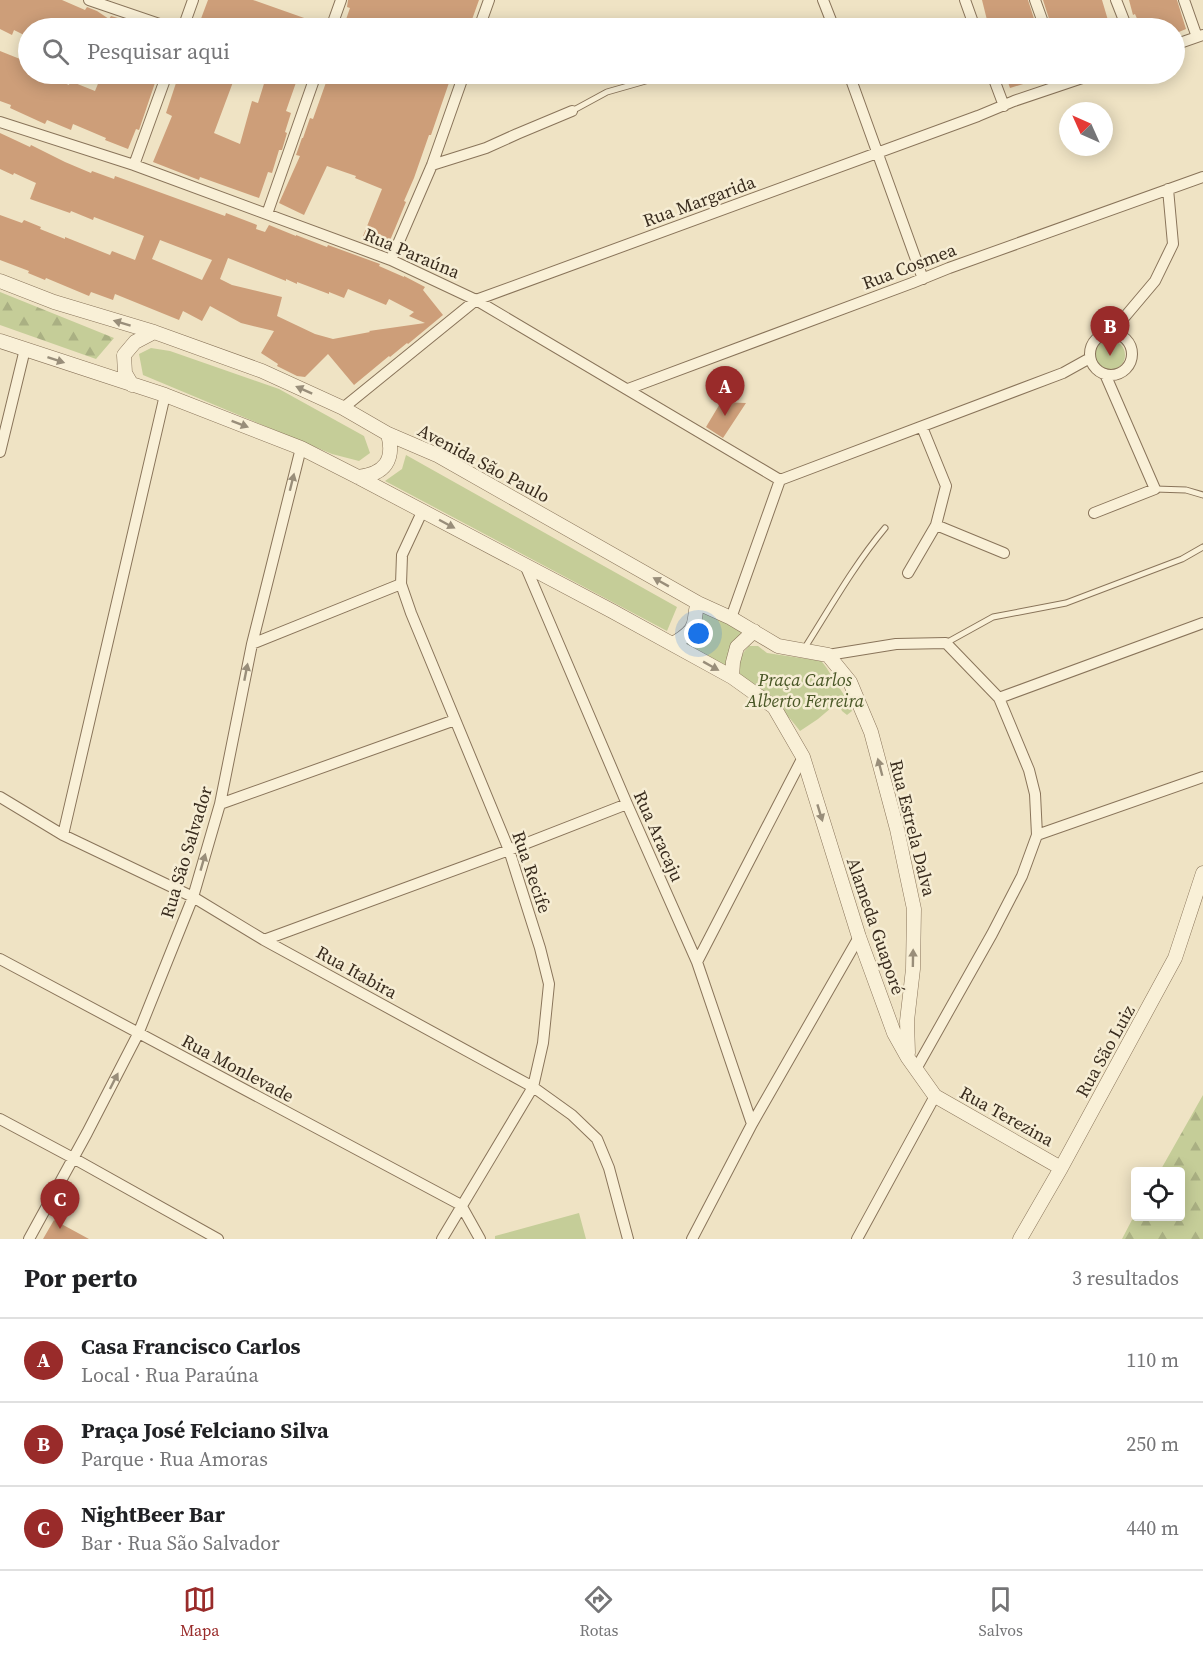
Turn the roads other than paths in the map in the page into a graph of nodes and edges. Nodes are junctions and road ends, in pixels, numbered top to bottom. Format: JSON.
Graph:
{"nodes":[{"id":1,"x":89,"y":0,"type":"edge"},
{"id":2,"x":193,"y":0,"type":"edge"},
{"id":3,"x":341,"y":0,"type":"edge"},
{"id":4,"x":489,"y":0,"type":"edge"},
{"id":5,"x":823,"y":0,"type":"edge"},
{"id":6,"x":965,"y":0,"type":"edge"},
{"id":7,"x":1035,"y":0,"type":"edge"},
{"id":8,"x":1116,"y":0,"type":"edge"},
{"id":9,"x":1184,"y":0,"type":"edge"},
{"id":10,"x":142,"y":18,"type":"edge"},
{"id":11,"x":187,"y":18,"type":"edge"},
{"id":12,"x":335,"y":18,"type":"edge"},
{"id":13,"x":483,"y":18,"type":"edge"},
{"id":14,"x":829,"y":18,"type":"edge"},
{"id":15,"x":971,"y":18,"type":"edge"},
{"id":16,"x":1041,"y":18,"type":"edge"},
{"id":17,"x":1122,"y":18,"type":"edge"},
{"id":18,"x":1200,"y":36,"type":"edge"},
{"id":19,"x":1185,"y":41,"type":"edge"},
{"id":20,"x":163,"y":84,"type":"edge"},
{"id":21,"x":312,"y":84,"type":"edge"},
{"id":22,"x":460,"y":84,"type":"edge"},
{"id":23,"x":635,"y":84,"type":"edge"},
{"id":24,"x":852,"y":84,"type":"edge"},
{"id":25,"x":996,"y":84,"type":"edge"},
{"id":26,"x":1053,"y":84,"type":"edge"},
{"id":27,"x":1004,"y":106,"type":"junction"},
{"id":28,"x":572,"y":111,"type":"joint"},
{"id":29,"x":0,"y":122,"type":"edge"},
{"id":30,"x":877,"y":154,"type":"junction"},
{"id":31,"x":134,"y":165,"type":"junction"},
{"id":32,"x":432,"y":165,"type":"junction"},
{"id":33,"x":1203,"y":177,"type":"edge"},
{"id":34,"x":1168,"y":189,"type":"junction"},
{"id":35,"x":267,"y":214,"type":"junction"},
{"id":36,"x":391,"y":260,"type":"junction"},
{"id":37,"x":923,"y":279,"type":"junction"},
{"id":38,"x":0,"y":281,"type":"edge"},
{"id":39,"x":476,"y":300,"type":"junction"},
{"id":40,"x":154,"y":332,"type":"junction"},
{"id":41,"x":1112,"y":333,"type":"junction"},
{"id":42,"x":0,"y":341,"type":"edge"},
{"id":43,"x":25,"y":350,"type":"junction"},
{"id":44,"x":1090,"y":358,"type":"junction"},
{"id":45,"x":1104,"y":374,"type":"junction"},
{"id":46,"x":132,"y":385,"type":"junction"},
{"id":47,"x":628,"y":389,"type":"junction"},
{"id":48,"x":165,"y":395,"type":"junction"},
{"id":49,"x":343,"y":408,"type":"junction"},
{"id":50,"x":922,"y":427,"type":"junction"},
{"id":51,"x":388,"y":434,"type":"junction"},
{"id":52,"x":301,"y":448,"type":"junction"},
{"id":53,"x":0,"y":452,"type":"edge"},
{"id":54,"x":358,"y":477,"type":"junction"},
{"id":55,"x":780,"y":480,"type":"junction"},
{"id":56,"x":1155,"y":489,"type":"junction"},
{"id":57,"x":1203,"y":495,"type":"edge"},
{"id":58,"x":422,"y":512,"type":"junction"},
{"id":59,"x":1094,"y":513,"type":"dead end"},
{"id":60,"x":936,"y":525,"type":"junction"},
{"id":61,"x":885,"y":528,"type":"dead end"},
{"id":62,"x":1203,"y":547,"type":"edge"},
{"id":63,"x":1004,"y":553,"type":"dead end"},
{"id":64,"x":525,"y":566,"type":"junction"},
{"id":65,"x":908,"y":573,"type":"dead end"},
{"id":66,"x":401,"y":584,"type":"junction"},
{"id":67,"x":698,"y":603,"type":"junction"},
{"id":68,"x":731,"y":618,"type":"junction"},
{"id":69,"x":1203,"y":623,"type":"edge"},
{"id":70,"x":754,"y":631,"type":"junction"},
{"id":71,"x":946,"y":643,"type":"junction"},
{"id":72,"x":252,"y":644,"type":"junction"},
{"id":73,"x":673,"y":644,"type":"junction"},
{"id":74,"x":804,"y":651,"type":"junction"},
{"id":75,"x":828,"y":655,"type":"junction"},
{"id":76,"x":732,"y":677,"type":"junction"},
{"id":77,"x":999,"y":698,"type":"junction"},
{"id":78,"x":455,"y":720,"type":"junction"},
{"id":79,"x":803,"y":757,"type":"junction"},
{"id":80,"x":1203,"y":777,"type":"edge"},
{"id":81,"x":0,"y":797,"type":"edge"},
{"id":82,"x":220,"y":804,"type":"junction"},
{"id":83,"x":627,"y":804,"type":"junction"},
{"id":84,"x":63,"y":835,"type":"junction"},
{"id":85,"x":1037,"y":835,"type":"junction"},
{"id":86,"x":509,"y":850,"type":"junction"},
{"id":87,"x":1203,"y":873,"type":"edge"},
{"id":88,"x":193,"y":897,"type":"junction"},
{"id":89,"x":859,"y":937,"type":"junction"},
{"id":90,"x":264,"y":940,"type":"junction"},
{"id":91,"x":0,"y":959,"type":"edge"},
{"id":92,"x":697,"y":962,"type":"junction"},
{"id":93,"x":138,"y":1034,"type":"junction"},
{"id":94,"x":912,"y":1064,"type":"junction"},
{"id":95,"x":532,"y":1087,"type":"junction"},
{"id":96,"x":935,"y":1096,"type":"junction"},
{"id":97,"x":0,"y":1119,"type":"edge"},
{"id":98,"x":752,"y":1124,"type":"junction"},
{"id":99,"x":74,"y":1158,"type":"junction"},
{"id":100,"x":1061,"y":1168,"type":"junction"},
{"id":101,"x":461,"y":1205,"type":"junction"},
{"id":102,"x":29,"y":1239,"type":"edge"},
{"id":103,"x":218,"y":1239,"type":"edge"},
{"id":104,"x":442,"y":1239,"type":"edge"},
{"id":105,"x":480,"y":1239,"type":"edge"},
{"id":106,"x":628,"y":1239,"type":"edge"},
{"id":107,"x":692,"y":1239,"type":"edge"},
{"id":108,"x":857,"y":1239,"type":"edge"},
{"id":109,"x":1020,"y":1239,"type":"edge"}],
"edges":[{"from":1,"to":10,"type":"street"},
{"from":2,"to":11,"type":"street"},
{"from":3,"to":12,"type":"street"},
{"from":4,"to":13,"type":"street"},
{"from":5,"to":14,"type":"street"},
{"from":6,"to":15,"type":"street"},
{"from":7,"to":16,"type":"street"},
{"from":8,"to":17,"type":"street"},
{"from":9,"to":18,"type":"street"},
{"from":18,"to":19,"type":"street"},
{"from":20,"to":31,"type":"street"},
{"from":21,"to":35,"type":"street"},
{"from":22,"to":32,"type":"street"},
{"from":23,"to":28,"type":"lane"},
{"from":24,"to":30,"type":"street"},
{"from":25,"to":27,"type":"street"},
{"from":26,"to":27,"type":"street","name":"Rua Margarida"},
{"from":27,"to":30,"type":"street","name":"Rua Margarida"},
{"from":28,"to":32,"type":"street"},
{"from":29,"to":31,"type":"street","name":"Rua Paraúna"},
{"from":30,"to":37,"type":"street"},
{"from":30,"to":39,"type":"street","name":"Rua Margarida"},
{"from":31,"to":35,"type":"street","name":"Rua Paraúna"},
{"from":32,"to":36,"type":"street"},
{"from":33,"to":34,"type":"street","name":"Rua Cosmea"},
{"from":34,"to":37,"type":"street","name":"Rua Cosmea"},
{"from":34,"to":41,"type":"street"},
{"from":35,"to":36,"type":"street","name":"Rua Paraúna"},
{"from":36,"to":39,"type":"street","name":"Rua Paraúna"},
{"from":37,"to":47,"type":"street","name":"Rua Cosmea"},
{"from":40,"to":38,"type":"street","name":"Avenida São Paulo","one_way":true},
{"from":39,"to":47,"type":"street","name":"Rua Paraúna"},
{"from":39,"to":49,"type":"street","name":"Rua Margarida"},
{"from":40,"to":46,"type":"street"},
{"from":49,"to":40,"type":"street","name":"Avenida São Paulo","one_way":true},
{"from":41,"to":44,"type":"street"},
{"from":41,"to":45,"type":"street"},
{"from":42,"to":43,"type":"street"},
{"from":43,"to":46,"type":"street","one_way":true},
{"from":43,"to":53,"type":"street"},
{"from":44,"to":45,"type":"street"},
{"from":44,"to":50,"type":"street"},
{"from":45,"to":56,"type":"street"},
{"from":46,"to":48,"type":"street"},
{"from":47,"to":55,"type":"street","name":"Rua Paraúna"},
{"from":48,"to":52,"type":"street","one_way":true},
{"from":48,"to":84,"type":"street"},
{"from":49,"to":51,"type":"street","name":"Avenida São Paulo"},
{"from":50,"to":55,"type":"street"},
{"from":50,"to":60,"type":"street"},
{"from":51,"to":54,"type":"street"},
{"from":67,"to":51,"type":"street","name":"Avenida São Paulo","one_way":true},
{"from":52,"to":54,"type":"street"},
{"from":72,"to":52,"type":"street","name":"Rua São Salvador","one_way":true},
{"from":54,"to":58,"type":"street"},
{"from":55,"to":68,"type":"street"},
{"from":56,"to":57,"type":"lane"},
{"from":56,"to":59,"type":"street"},
{"from":58,"to":64,"type":"street","one_way":true},
{"from":58,"to":66,"type":"street","name":"Rua Recife"},
{"from":60,"to":63,"type":"street"},
{"from":60,"to":65,"type":"street"},
{"from":61,"to":74,"type":"lane"},
{"from":62,"to":71,"type":"lane"},
{"from":64,"to":73,"type":"street"},
{"from":64,"to":83,"type":"street","name":"Rua Aracaju"},
{"from":66,"to":72,"type":"street"},
{"from":66,"to":78,"type":"street","name":"Rua Recife"},
{"from":67,"to":68,"type":"street","name":"Avenida São Paulo"},
{"from":67,"to":73,"type":"street"},
{"from":68,"to":70,"type":"street","name":"Avenida São Paulo"},
{"from":69,"to":77,"type":"street"},
{"from":70,"to":74,"type":"street","name":"Avenida São Paulo"},
{"from":70,"to":76,"type":"street"},
{"from":71,"to":75,"type":"street","name":"Avenida São Paulo"},
{"from":71,"to":77,"type":"street"},
{"from":82,"to":72,"type":"street","name":"Rua São Salvador","one_way":true},
{"from":73,"to":76,"type":"street","one_way":true},
{"from":74,"to":75,"type":"street","name":"Avenida São Paulo"},
{"from":94,"to":75,"type":"street","name":"Rua Estrela Dalva","one_way":true},
{"from":76,"to":79,"type":"street"},
{"from":77,"to":85,"type":"street"},
{"from":78,"to":82,"type":"street"},
{"from":78,"to":86,"type":"street","name":"Rua Recife"},
{"from":79,"to":89,"type":"street","name":"Alameda Guaporé","one_way":true},
{"from":79,"to":92,"type":"street"},
{"from":80,"to":85,"type":"street"},
{"from":81,"to":84,"type":"street","name":"Rua Itabira"},
{"from":88,"to":82,"type":"street","name":"Rua São Salvador","one_way":true},
{"from":83,"to":86,"type":"street"},
{"from":83,"to":92,"type":"street","name":"Rua Aracaju"},
{"from":84,"to":88,"type":"street","name":"Rua Itabira"},
{"from":85,"to":94,"type":"street"},
{"from":86,"to":90,"type":"street"},
{"from":86,"to":95,"type":"street","name":"Rua Recife"},
{"from":87,"to":100,"type":"street","name":"Rua São Luiz"},
{"from":88,"to":90,"type":"street","name":"Rua Itabira"},
{"from":88,"to":93,"type":"street","name":"Rua São Salvador"},
{"from":89,"to":94,"type":"street","name":"Alameda Guaporé"},
{"from":89,"to":98,"type":"street"},
{"from":90,"to":95,"type":"street","name":"Rua Itabira"},
{"from":91,"to":93,"type":"street","name":"Rua Monlevade"},
{"from":92,"to":98,"type":"street","name":"Rua Aracaju"},
{"from":99,"to":93,"type":"street","name":"Rua São Salvador","one_way":true},
{"from":93,"to":101,"type":"street","name":"Rua Monlevade"},
{"from":94,"to":96,"type":"street","name":"Alameda Guaporé"},
{"from":95,"to":101,"type":"street","name":"Rua Recife"},
{"from":95,"to":106,"type":"street","name":"Rua Itabira"},
{"from":96,"to":100,"type":"street","name":"Rua Terezina"},
{"from":96,"to":108,"type":"street"},
{"from":97,"to":99,"type":"street"},
{"from":98,"to":107,"type":"street"},
{"from":99,"to":102,"type":"street","name":"Rua São Salvador"},
{"from":99,"to":103,"type":"street"},
{"from":100,"to":109,"type":"street","name":"Rua São Luiz"},
{"from":101,"to":104,"type":"street","name":"Rua Recife"},
{"from":101,"to":105,"type":"street"}]}
